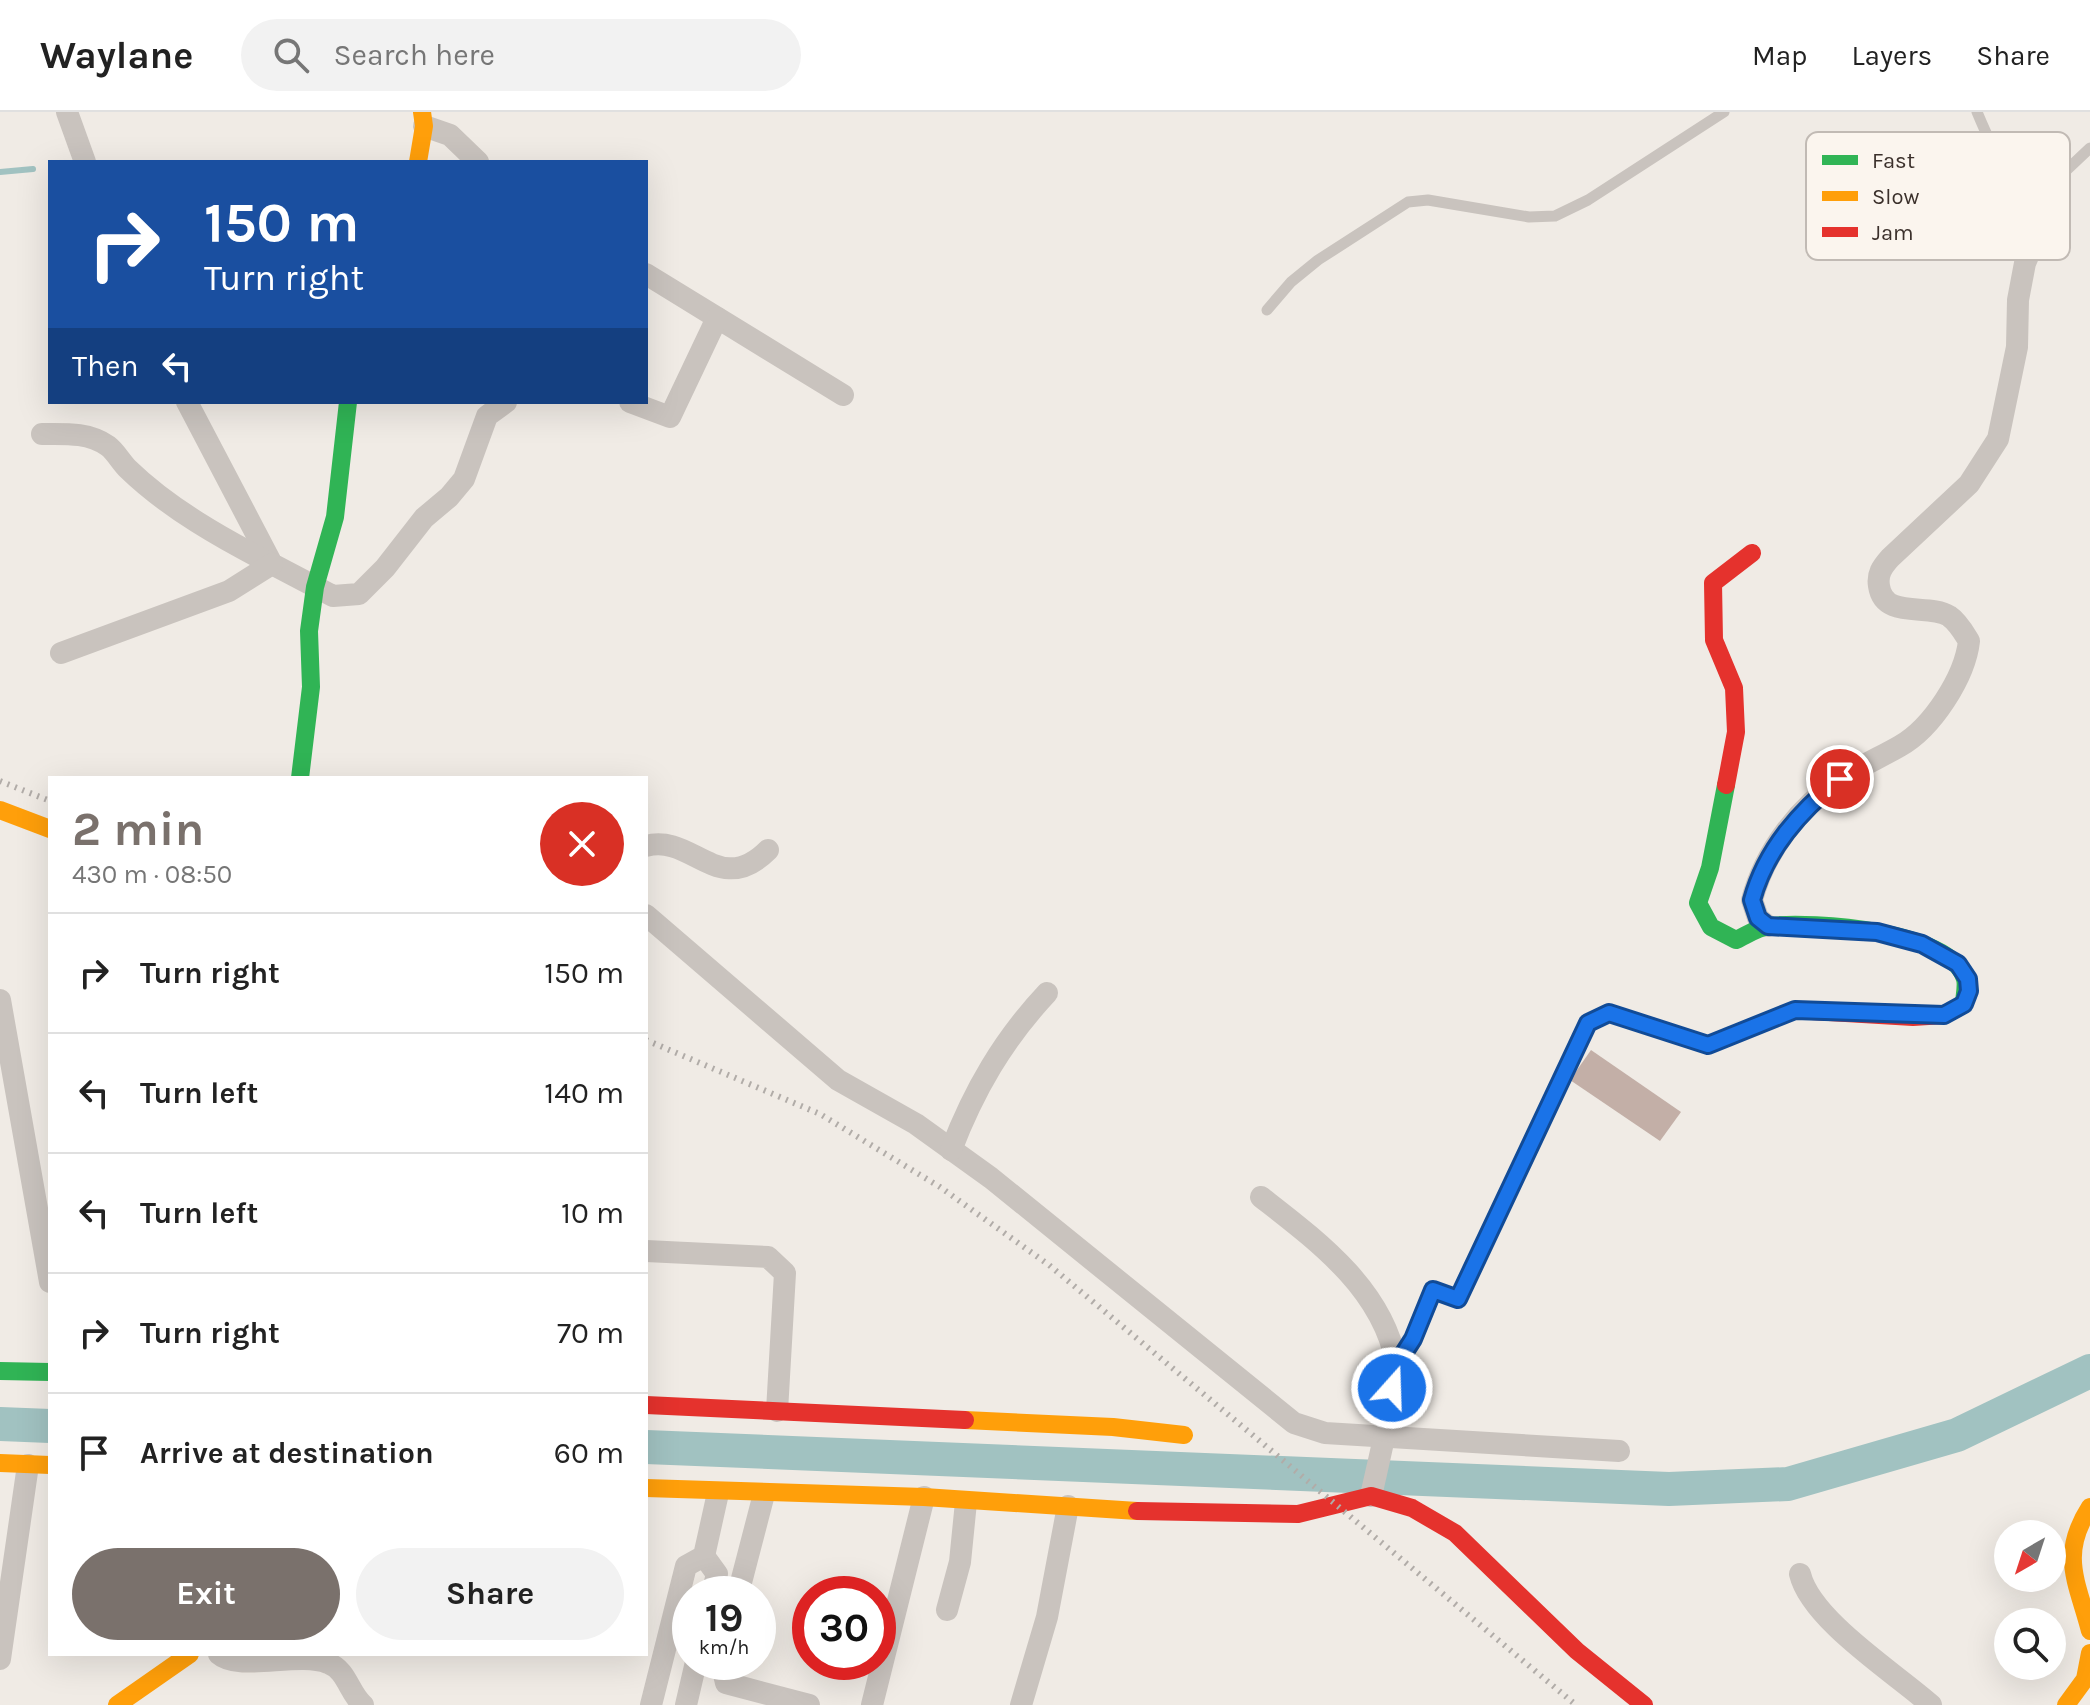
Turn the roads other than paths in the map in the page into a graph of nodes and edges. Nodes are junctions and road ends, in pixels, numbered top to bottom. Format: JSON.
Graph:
{"nodes":[{"id":1,"x":67,"y":112,"type":"edge"},
{"id":2,"x":1724,"y":112,"type":"edge"},
{"id":3,"x":1977,"y":112,"type":"edge"},
{"id":4,"x":423,"y":119,"type":"edge"},
{"id":5,"x":1986,"y":132,"type":"edge"},
{"id":6,"x":2090,"y":148,"type":"edge"},
{"id":7,"x":84,"y":160,"type":"edge"},
{"id":8,"x":418,"y":160,"type":"edge"},
{"id":9,"x":476,"y":160,"type":"edge"},
{"id":10,"x":2070,"y":167,"type":"edge"},
{"id":11,"x":2026,"y":260,"type":"edge"},
{"id":12,"x":648,"y":275,"type":"edge"},
{"id":13,"x":1267,"y":310,"type":"dead end"},
{"id":14,"x":717,"y":318,"type":"junction"},
{"id":15,"x":843,"y":395,"type":"dead end"},
{"id":16,"x":188,"y":404,"type":"edge"},
{"id":17,"x":348,"y":404,"type":"edge"},
{"id":18,"x":503,"y":404,"type":"edge"},
{"id":19,"x":635,"y":404,"type":"edge"},
{"id":20,"x":42,"y":434,"type":"dead end"},
{"id":21,"x":1752,"y":553,"type":"dead end"},
{"id":22,"x":272,"y":564,"type":"junction"},
{"id":23,"x":315,"y":587,"type":"junction"},
{"id":24,"x":61,"y":653,"type":"dead end"},
{"id":25,"x":300,"y":776,"type":"edge"},
{"id":26,"x":0,"y":810,"type":"edge"},
{"id":27,"x":48,"y":828,"type":"edge"},
{"id":28,"x":648,"y":845,"type":"edge"},
{"id":29,"x":768,"y":850,"type":"dead end"},
{"id":30,"x":648,"y":917,"type":"edge"},
{"id":31,"x":1768,"y":926,"type":"junction"},
{"id":32,"x":1047,"y":993,"type":"dead end"},
{"id":33,"x":1,"y":1007,"type":"edge"},
{"id":34,"x":951,"y":1150,"type":"junction"},
{"id":35,"x":1261,"y":1197,"type":"dead end"},
{"id":36,"x":648,"y":1251,"type":"edge"},
{"id":37,"x":48,"y":1271,"type":"edge"},
{"id":38,"x":1397,"y":1364,"type":"junction"},
{"id":39,"x":0,"y":1371,"type":"edge"},
{"id":40,"x":48,"y":1372,"type":"edge"},
{"id":41,"x":648,"y":1405,"type":"edge"},
{"id":42,"x":777,"y":1411,"type":"junction"},
{"id":43,"x":1184,"y":1435,"type":"dead end"},
{"id":44,"x":1382,"y":1440,"type":"junction"},
{"id":45,"x":1619,"y":1451,"type":"dead end"},
{"id":46,"x":0,"y":1463,"type":"edge"},
{"id":47,"x":39,"y":1465,"type":"edge"},
{"id":48,"x":648,"y":1488,"type":"edge"},
{"id":49,"x":1373,"y":1489,"type":"junction"},
{"id":50,"x":718,"y":1493,"type":"junction"},
{"id":51,"x":764,"y":1494,"type":"junction"},
{"id":52,"x":924,"y":1497,"type":"junction"},
{"id":53,"x":966,"y":1502,"type":"junction"},
{"id":54,"x":1068,"y":1506,"type":"junction"},
{"id":55,"x":2090,"y":1507,"type":"edge"},
{"id":56,"x":704,"y":1556,"type":"junction"},
{"id":57,"x":1800,"y":1574,"type":"dead end"},
{"id":58,"x":716,"y":1576,"type":"edge"},
{"id":59,"x":743,"y":1576,"type":"edge"},
{"id":60,"x":947,"y":1610,"type":"dead end"},
{"id":61,"x":2090,"y":1631,"type":"edge"},
{"id":62,"x":2090,"y":1653,"type":"edge"},
{"id":63,"x":187,"y":1656,"type":"edge"},
{"id":64,"x":223,"y":1656,"type":"edge"},
{"id":65,"x":337,"y":1658,"type":"edge"},
{"id":66,"x":0,"y":1659,"type":"edge"},
{"id":67,"x":692,"y":1680,"type":"edge"},
{"id":68,"x":725,"y":1680,"type":"edge"},
{"id":69,"x":117,"y":1705,"type":"edge"},
{"id":70,"x":363,"y":1705,"type":"edge"},
{"id":71,"x":651,"y":1705,"type":"edge"},
{"id":72,"x":686,"y":1705,"type":"edge"},
{"id":73,"x":809,"y":1705,"type":"edge"},
{"id":74,"x":872,"y":1705,"type":"edge"},
{"id":75,"x":1021,"y":1705,"type":"edge"},
{"id":76,"x":1644,"y":1705,"type":"edge"},
{"id":77,"x":1931,"y":1705,"type":"edge"},
{"id":78,"x":2066,"y":1705,"type":"edge"}],
"edges":[{"from":1,"to":7,"type":"street"},
{"from":2,"to":13,"type":"lane"},
{"from":3,"to":5,"type":"lane"},
{"from":4,"to":8,"type":"street"},
{"from":4,"to":9,"type":"street"},
{"from":6,"to":10,"type":"lane"},
{"from":11,"to":31,"type":"street"},
{"from":12,"to":14,"type":"street"},
{"from":14,"to":15,"type":"street"},
{"from":14,"to":19,"type":"street"},
{"from":16,"to":22,"type":"street"},
{"from":17,"to":23,"type":"street"},
{"from":18,"to":23,"type":"street"},
{"from":20,"to":22,"type":"street"},
{"from":21,"to":31,"type":"street"},
{"from":22,"to":23,"type":"street"},
{"from":22,"to":24,"type":"street"},
{"from":23,"to":25,"type":"street"},
{"from":26,"to":27,"type":"street"},
{"from":28,"to":29,"type":"street"},
{"from":30,"to":34,"type":"street"},
{"from":31,"to":38,"type":"street"},
{"from":32,"to":34,"type":"street"},
{"from":33,"to":37,"type":"street"},
{"from":34,"to":44,"type":"street"},
{"from":35,"to":38,"type":"street"},
{"from":36,"to":42,"type":"street"},
{"from":38,"to":44,"type":"street"},
{"from":39,"to":40,"type":"street"},
{"from":41,"to":42,"type":"street"},
{"from":42,"to":43,"type":"street"},
{"from":44,"to":45,"type":"street"},
{"from":44,"to":49,"type":"street"},
{"from":46,"to":47,"type":"street"},
{"from":47,"to":66,"type":"street"},
{"from":48,"to":50,"type":"street"},
{"from":49,"to":54,"type":"street"},
{"from":49,"to":76,"type":"street"},
{"from":50,"to":51,"type":"street"},
{"from":50,"to":56,"type":"street"},
{"from":51,"to":52,"type":"street"},
{"from":51,"to":59,"type":"street"},
{"from":52,"to":53,"type":"street"},
{"from":52,"to":74,"type":"street"},
{"from":53,"to":54,"type":"street"},
{"from":53,"to":60,"type":"street"},
{"from":54,"to":75,"type":"street"},
{"from":55,"to":61,"type":"street"},
{"from":56,"to":58,"type":"street"},
{"from":56,"to":71,"type":"street"},
{"from":57,"to":77,"type":"street"},
{"from":62,"to":78,"type":"street"},
{"from":63,"to":69,"type":"street"},
{"from":64,"to":65,"type":"street"},
{"from":65,"to":70,"type":"street"},
{"from":67,"to":72,"type":"street"},
{"from":68,"to":73,"type":"street"}]}
